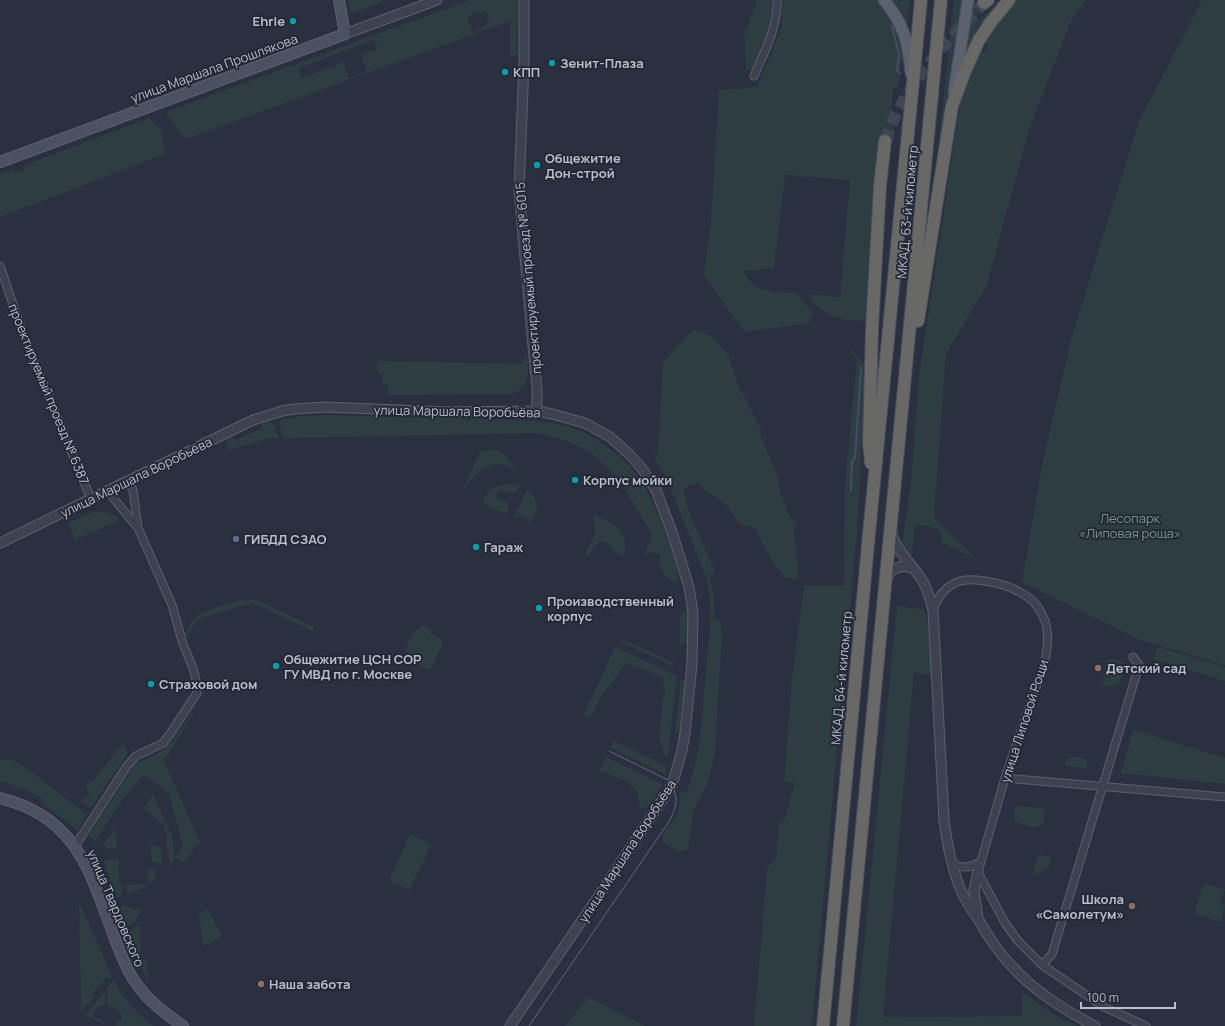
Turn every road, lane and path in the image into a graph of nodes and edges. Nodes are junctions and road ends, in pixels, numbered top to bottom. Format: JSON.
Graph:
{"nodes":[{"id":1,"x":339,"y":0,"type":"edge"},
{"id":2,"x":437,"y":0,"type":"edge"},
{"id":3,"x":524,"y":0,"type":"edge"},
{"id":4,"x":777,"y":0,"type":"edge"},
{"id":5,"x":884,"y":0,"type":"edge"},
{"id":6,"x":921,"y":0,"type":"edge"},
{"id":7,"x":942,"y":0,"type":"edge"},
{"id":8,"x":1009,"y":0,"type":"edge"},
{"id":9,"x":967,"y":3,"type":"edge"},
{"id":10,"x":345,"y":34,"type":"junction"},
{"id":11,"x":754,"y":76,"type":"dead end"},
{"id":12,"x":912,"y":86,"type":"junction"},
{"id":13,"x":952,"y":106,"type":"junction"},
{"id":14,"x":885,"y":141,"type":"tunnel mouth"},
{"id":15,"x":0,"y":162,"type":"edge"},
{"id":16,"x":0,"y":266,"type":"edge"},
{"id":17,"x":888,"y":333,"type":"joint"},
{"id":18,"x":907,"y":362,"type":"junction"},
{"id":19,"x":537,"y":411,"type":"junction"},
{"id":20,"x":128,"y":481,"type":"junction"},
{"id":21,"x":874,"y":486,"type":"junction"},
{"id":22,"x":109,"y":490,"type":"junction"},
{"id":23,"x":91,"y":499,"type":"junction"},
{"id":24,"x":890,"y":527,"type":"junction"},
{"id":25,"x":138,"y":528,"type":"junction"},
{"id":26,"x":0,"y":542,"type":"edge"},
{"id":27,"x":914,"y":570,"type":"junction"},
{"id":28,"x":886,"y":582,"type":"junction"},
{"id":29,"x":928,"y":594,"type":"junction"},
{"id":30,"x":940,"y":596,"type":"junction"},
{"id":31,"x":933,"y":610,"type":"junction"},
{"id":32,"x":1133,"y":657,"type":"dead end"},
{"id":33,"x":1005,"y":778,"type":"junction"},
{"id":34,"x":1103,"y":786,"type":"junction"},
{"id":35,"x":1225,"y":797,"type":"edge"},
{"id":36,"x":0,"y":798,"type":"edge"},
{"id":37,"x":75,"y":846,"type":"junction"},
{"id":38,"x":980,"y":862,"type":"junction"},
{"id":39,"x":952,"y":863,"type":"junction"},
{"id":40,"x":978,"y":872,"type":"junction"},
{"id":41,"x":978,"y":919,"type":"junction"},
{"id":42,"x":1042,"y":965,"type":"junction"},
{"id":43,"x":183,"y":1026,"type":"edge"},
{"id":44,"x":510,"y":1026,"type":"edge"},
{"id":45,"x":824,"y":1026,"type":"edge"},
{"id":46,"x":843,"y":1026,"type":"edge"},
{"id":47,"x":1095,"y":1026,"type":"edge"},
{"id":48,"x":1146,"y":1026,"type":"edge"}],
"edges":[{"from":1,"to":10,"type":"main road"},
{"from":2,"to":10,"type":"street","name":"улица Маршала Прошлякова"},
{"from":3,"to":19,"type":"street","name":"проектируемый проезд № 6015"},
{"from":4,"to":11,"type":"street"},
{"from":5,"to":12,"type":"main road"},
{"from":6,"to":12,"type":"highway","name":"МКАД, 63-й километр"},
{"from":7,"to":18,"type":"highway","name":"МКАД, 63-й километр"},
{"from":8,"to":13,"type":"highway"},
{"from":9,"to":13,"type":"main road"},
{"from":10,"to":15,"type":"main road","name":"улица Маршала Прошлякова"},
{"from":12,"to":17,"type":"highway","name":"МКАД, 63-й километр"},
{"from":13,"to":18,"type":"highway"},
{"from":14,"to":21,"type":"highway"},
{"from":16,"to":23,"type":"street","name":"проектируемый проезд № 6387"},
{"from":17,"to":21,"type":"highway","name":"МКАД, 64-й километр"},
{"from":18,"to":24,"type":"highway","name":"МКАД, 63-й километр"},
{"from":19,"to":20,"type":"street","name":"улица Маршала Воробьёва"},
{"from":19,"to":44,"type":"street","name":"улица Маршала Воробьёва"},
{"from":20,"to":22,"type":"street","name":"улица Маршала Воробьёва"},
{"from":20,"to":25,"type":"street"},
{"from":21,"to":45,"type":"highway","name":"МКАД, 64-й километр"},
{"from":22,"to":23,"type":"street","name":"улица Маршала Воробьёва"},
{"from":22,"to":25,"type":"street"},
{"from":23,"to":26,"type":"street","name":"улица Маршала Воробьёва"},
{"from":24,"to":27,"type":"street"},
{"from":24,"to":28,"type":"highway"},
{"from":25,"to":37,"type":"street"},
{"from":27,"to":28,"type":"street"},
{"from":27,"to":29,"type":"street"},
{"from":28,"to":46,"type":"highway"},
{"from":29,"to":30,"type":"street"},
{"from":29,"to":31,"type":"street"},
{"from":30,"to":31,"type":"street","name":"улица Липовой Рощи"},
{"from":30,"to":33,"type":"street","name":"улица Липовой Рощи"},
{"from":31,"to":39,"type":"street"},
{"from":32,"to":34,"type":"street"},
{"from":33,"to":34,"type":"street"},
{"from":33,"to":38,"type":"street","name":"улица Липовой Рощи"},
{"from":34,"to":35,"type":"street"},
{"from":34,"to":42,"type":"street"},
{"from":36,"to":37,"type":"main road","name":"улица Твардовского"},
{"from":37,"to":43,"type":"main road","name":"улица Твардовского"},
{"from":38,"to":39,"type":"street"},
{"from":38,"to":40,"type":"street","name":"улица Липовой Рощи"},
{"from":39,"to":41,"type":"street"},
{"from":40,"to":41,"type":"street"},
{"from":40,"to":42,"type":"street"},
{"from":41,"to":47,"type":"street"},
{"from":42,"to":48,"type":"street"}]}
